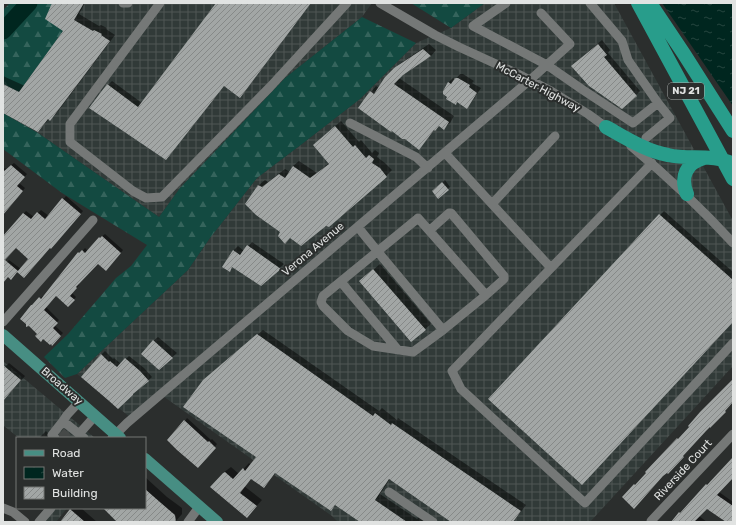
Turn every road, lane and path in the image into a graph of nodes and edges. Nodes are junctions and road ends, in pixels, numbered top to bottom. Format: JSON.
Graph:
{"nodes":[{"id":1,"x":123,"y":3,"type":"edge"},
{"id":2,"x":128,"y":3,"type":"edge"},
{"id":3,"x":160,"y":3,"type":"edge"},
{"id":4,"x":347,"y":3,"type":"edge"},
{"id":5,"x":380,"y":3,"type":"edge"},
{"id":6,"x":506,"y":3,"type":"edge"},
{"id":7,"x":590,"y":3,"type":"edge"},
{"id":8,"x":638,"y":3,"type":"edge"},
{"id":9,"x":650,"y":3,"type":"edge"},
{"id":10,"x":541,"y":13,"type":"dead end"},
{"id":11,"x":547,"y":65,"type":"junction"},
{"id":12,"x":530,"y":80,"type":"junction"},
{"id":13,"x":658,"y":102,"type":"junction"},
{"id":14,"x":350,"y":123,"type":"dead end"},
{"id":15,"x":606,"y":127,"type":"junction"},
{"id":16,"x":733,"y":131,"type":"edge"},
{"id":17,"x":556,"y":136,"type":"dead end"},
{"id":18,"x":646,"y":138,"type":"dead end"},
{"id":19,"x":445,"y":153,"type":"junction"},
{"id":20,"x":715,"y":158,"type":"junction"},
{"id":21,"x":652,"y":163,"type":"junction"},
{"id":22,"x":733,"y":164,"type":"edge"},
{"id":23,"x":428,"y":168,"type":"junction"},
{"id":24,"x":733,"y":179,"type":"edge"},
{"id":25,"x":687,"y":194,"type":"junction"},
{"id":26,"x":492,"y":204,"type":"junction"},
{"id":27,"x":93,"y":220,"type":"dead end"},
{"id":28,"x":358,"y":227,"type":"junction"},
{"id":29,"x":430,"y":230,"type":"junction"},
{"id":30,"x":733,"y":242,"type":"edge"},
{"id":31,"x":378,"y":252,"type":"junction"},
{"id":32,"x":551,"y":268,"type":"junction"},
{"id":33,"x":340,"y":282,"type":"junction"},
{"id":34,"x":486,"y":295,"type":"junction"},
{"id":35,"x":3,"y":322,"type":"edge"},
{"id":36,"x":444,"y":330,"type":"junction"},
{"id":37,"x":3,"y":335,"type":"edge"},
{"id":38,"x":733,"y":343,"type":"edge"},
{"id":39,"x":398,"y":350,"type":"junction"},
{"id":40,"x":79,"y":402,"type":"junction"},
{"id":41,"x":95,"y":416,"type":"junction"},
{"id":42,"x":63,"y":420,"type":"junction"},
{"id":43,"x":58,"y":433,"type":"edge"},
{"id":44,"x":733,"y":434,"type":"edge"},
{"id":45,"x":81,"y":436,"type":"edge"},
{"id":46,"x":116,"y":437,"type":"edge"},
{"id":47,"x":146,"y":461,"type":"edge"},
{"id":48,"x":389,"y":492,"type":"dead end"},
{"id":49,"x":199,"y":507,"type":"junction"},
{"id":50,"x":3,"y":508,"type":"edge"},
{"id":51,"x":50,"y":509,"type":"edge"},
{"id":52,"x":25,"y":522,"type":"edge"},
{"id":53,"x":39,"y":522,"type":"edge"},
{"id":54,"x":188,"y":522,"type":"edge"},
{"id":55,"x":217,"y":522,"type":"edge"},
{"id":56,"x":433,"y":522,"type":"edge"},
{"id":57,"x":652,"y":522,"type":"edge"}],
"edges":[{"from":1,"to":2,"type":"street"},
{"from":3,"to":4,"type":"street"},
{"from":5,"to":12,"type":"street","name":"McCarter Highway"},
{"from":6,"to":11,"type":"street"},
{"from":7,"to":13,"type":"street"},
{"from":8,"to":24,"type":"highway","number":"NJ 21"},
{"from":9,"to":16,"type":"highway","number":"NJ 21"},
{"from":10,"to":11,"type":"street","name":"Verona Avenue"},
{"from":11,"to":12,"type":"street","name":"Verona Avenue"},
{"from":11,"to":13,"type":"street"},
{"from":12,"to":15,"type":"street","name":"McCarter Highway"},
{"from":12,"to":19,"type":"street","name":"Verona Avenue"},
{"from":13,"to":18,"type":"street"},
{"from":14,"to":23,"type":"street"},
{"from":15,"to":20,"type":"highway"},
{"from":15,"to":21,"type":"street","name":"McCarter Highway"},
{"from":17,"to":26,"type":"street"},
{"from":19,"to":23,"type":"street","name":"Verona Avenue"},
{"from":19,"to":26,"type":"street"},
{"from":20,"to":22,"type":"highway"},
{"from":20,"to":25,"type":"highway"},
{"from":21,"to":25,"type":"street","name":"McCarter Highway"},
{"from":21,"to":32,"type":"street"},
{"from":23,"to":28,"type":"street","name":"Verona Avenue"},
{"from":25,"to":30,"type":"street","name":"McCarter Highway"},
{"from":26,"to":32,"type":"street"},
{"from":27,"to":35,"type":"street"},
{"from":28,"to":31,"type":"street"},
{"from":28,"to":46,"type":"street","name":"Verona Avenue"},
{"from":29,"to":31,"type":"street"},
{"from":29,"to":34,"type":"street"},
{"from":29,"to":34,"type":"street"},
{"from":31,"to":33,"type":"street"},
{"from":31,"to":36,"type":"street"},
{"from":32,"to":38,"type":"street"},
{"from":33,"to":39,"type":"street"},
{"from":33,"to":39,"type":"street"},
{"from":34,"to":36,"type":"street"},
{"from":36,"to":39,"type":"street"},
{"from":37,"to":40,"type":"main road","name":"Broadway"},
{"from":40,"to":41,"type":"main road","name":"Broadway"},
{"from":40,"to":42,"type":"street"},
{"from":41,"to":45,"type":"street"},
{"from":41,"to":46,"type":"main road","name":"Broadway"},
{"from":42,"to":43,"type":"street"},
{"from":42,"to":45,"type":"street"},
{"from":44,"to":57,"type":"street","name":"Riverside Court"},
{"from":47,"to":49,"type":"main road"},
{"from":48,"to":56,"type":"street"},
{"from":49,"to":54,"type":"street"},
{"from":49,"to":55,"type":"main road"},
{"from":50,"to":52,"type":"street"},
{"from":51,"to":53,"type":"street"}]}
